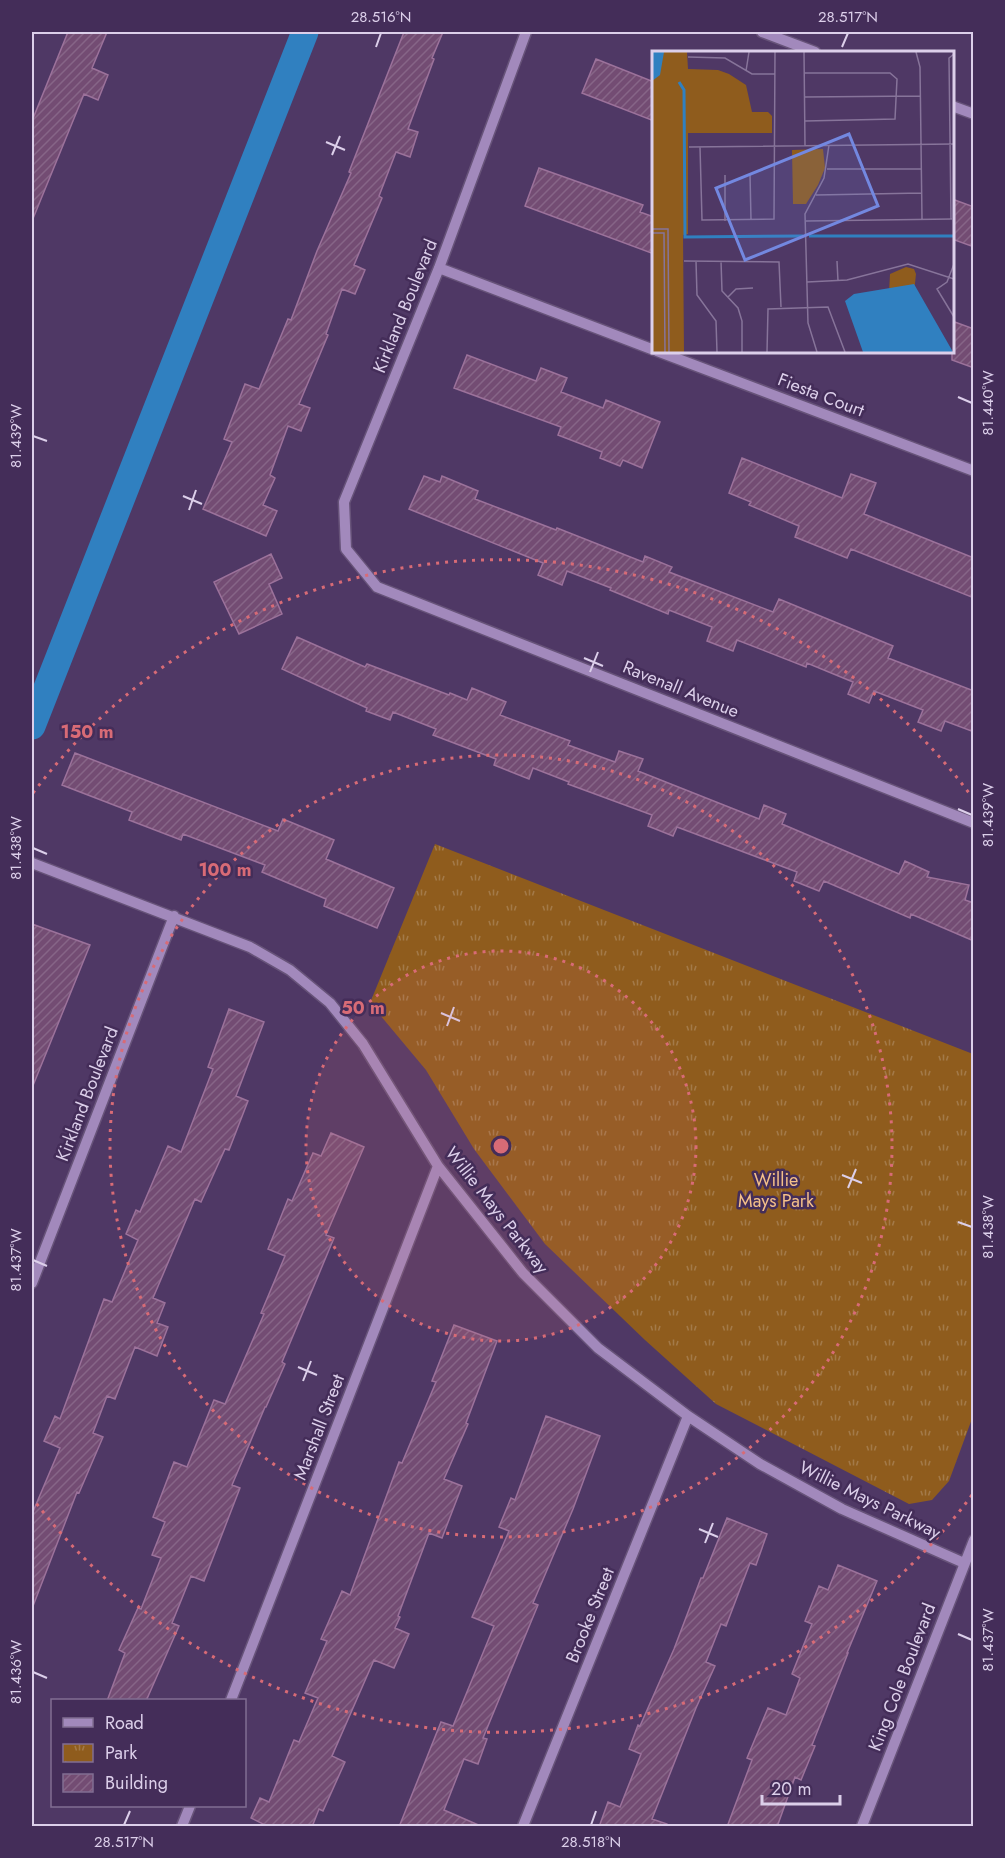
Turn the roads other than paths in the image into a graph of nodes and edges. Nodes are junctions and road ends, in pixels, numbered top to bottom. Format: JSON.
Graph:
{"nodes":[{"id":1,"x":526,"y":32,"type":"edge"},
{"id":2,"x":762,"y":32,"type":"edge"},
{"id":3,"x":812,"y":51,"type":"edge"},
{"id":4,"x":954,"y":107,"type":"edge"},
{"id":5,"x":974,"y":114,"type":"edge"},
{"id":6,"x":439,"y":268,"type":"junction"},
{"id":7,"x":652,"y":348,"type":"edge"},
{"id":8,"x":661,"y":352,"type":"edge"},
{"id":9,"x":974,"y":471,"type":"edge"},
{"id":10,"x":377,"y":586,"type":"joint"},
{"id":11,"x":974,"y":823,"type":"edge"},
{"id":12,"x":32,"y":863,"type":"edge"},
{"id":13,"x":174,"y":916,"type":"junction"},
{"id":14,"x":438,"y":1166,"type":"junction"},
{"id":15,"x":32,"y":1283,"type":"edge"},
{"id":16,"x":688,"y":1416,"type":"junction"},
{"id":17,"x":974,"y":1540,"type":"edge"},
{"id":18,"x":964,"y":1563,"type":"junction"},
{"id":19,"x":232,"y":1699,"type":"edge"},
{"id":20,"x":190,"y":1807,"type":"edge"},
{"id":21,"x":182,"y":1827,"type":"edge"},
{"id":22,"x":523,"y":1827,"type":"edge"},
{"id":23,"x":862,"y":1827,"type":"edge"}],
"edges":[{"from":1,"to":6,"type":"street","name":"Kirkland Boulevard"},
{"from":2,"to":3,"type":"street"},
{"from":4,"to":5,"type":"street"},
{"from":6,"to":7,"type":"street","name":"Fiesta Court"},
{"from":6,"to":10,"type":"street","name":"Kirkland Boulevard"},
{"from":8,"to":9,"type":"street","name":"Fiesta Court"},
{"from":10,"to":11,"type":"street","name":"Ravenall Avenue"},
{"from":12,"to":13,"type":"street","name":"Willie Mays Parkway"},
{"from":13,"to":14,"type":"street","name":"Willie Mays Parkway"},
{"from":13,"to":15,"type":"street","name":"Kirkland Boulevard"},
{"from":14,"to":16,"type":"street","name":"Willie Mays Parkway"},
{"from":14,"to":19,"type":"street","name":"Marshall Street"},
{"from":16,"to":18,"type":"street","name":"Willie Mays Parkway"},
{"from":16,"to":22,"type":"street","name":"Brooke Street"},
{"from":17,"to":18,"type":"street","name":"King Cole Boulevard"},
{"from":18,"to":23,"type":"street","name":"King Cole Boulevard"},
{"from":20,"to":21,"type":"street"}]}
